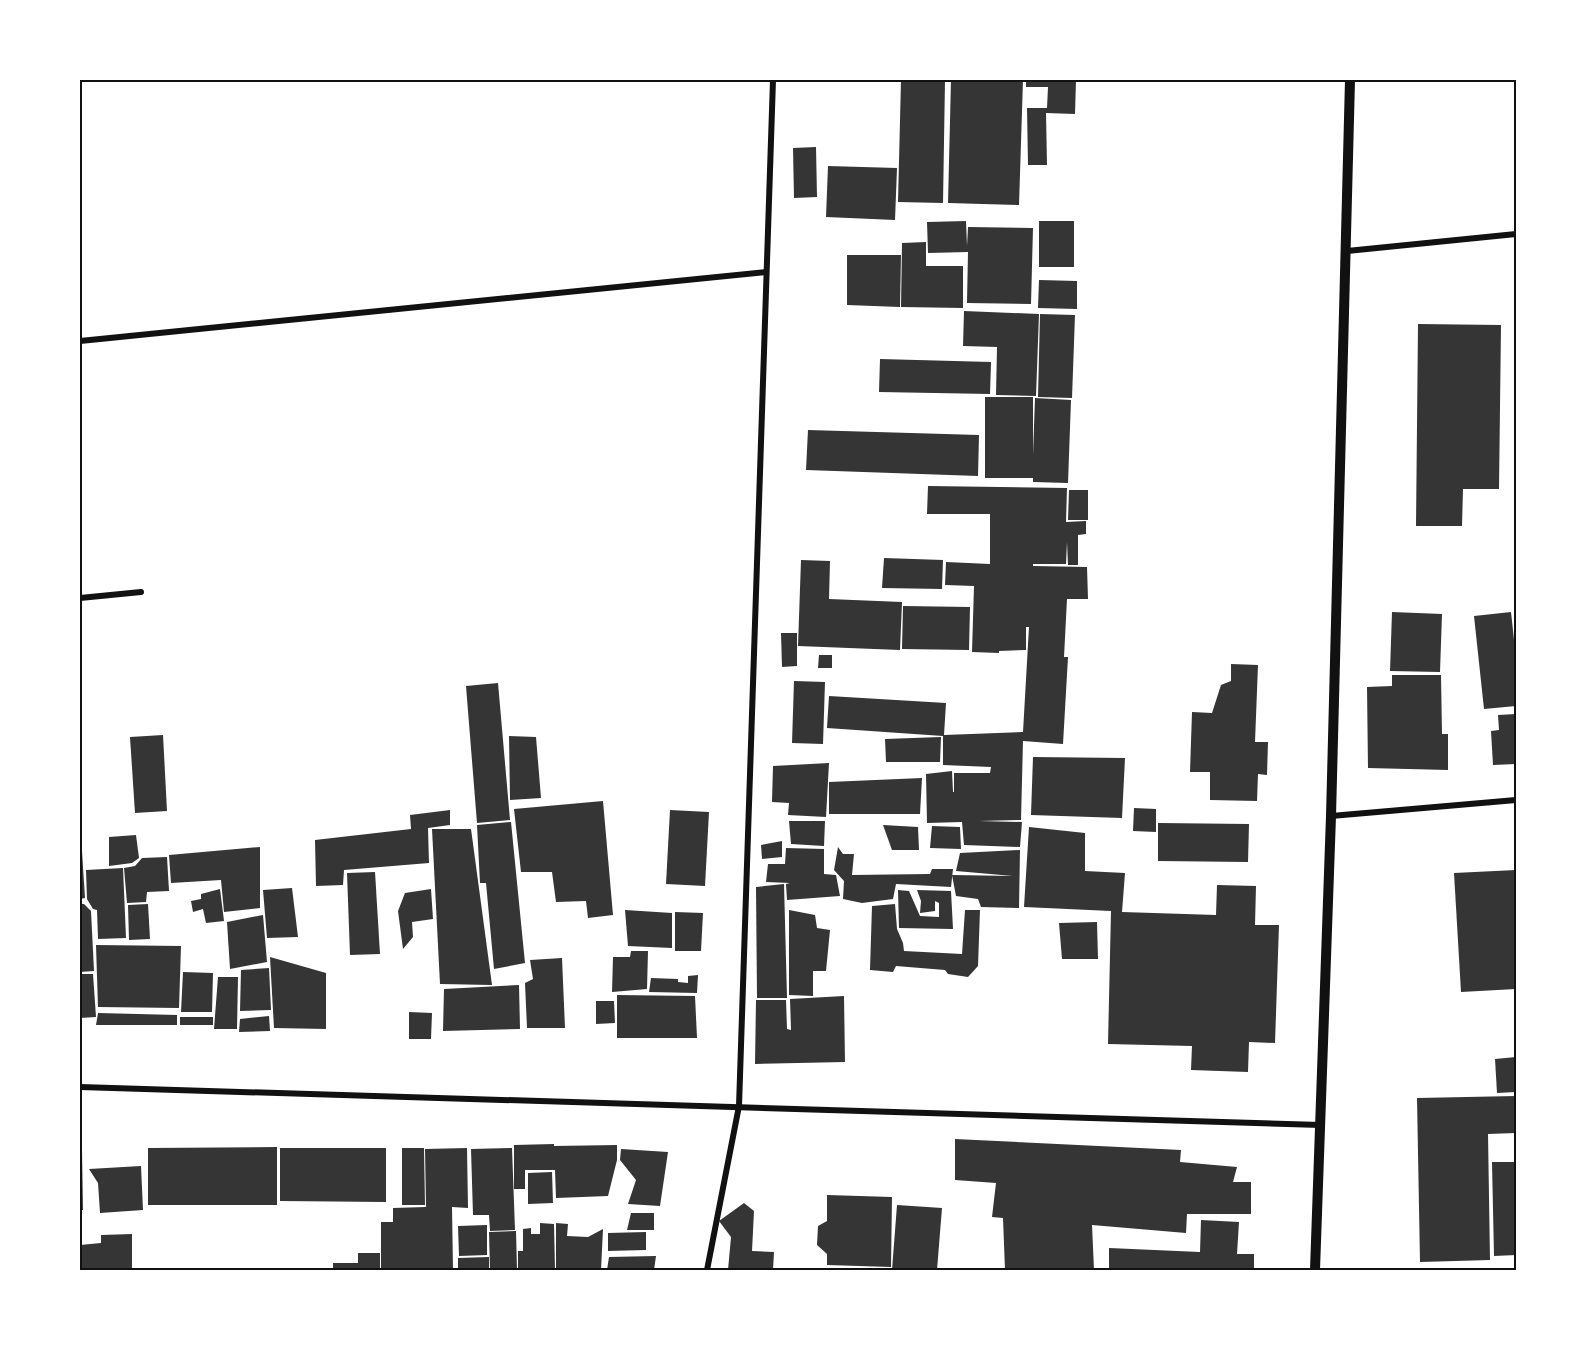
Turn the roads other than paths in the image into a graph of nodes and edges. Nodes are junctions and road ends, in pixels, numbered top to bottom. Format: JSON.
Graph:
{"nodes":[{"id":1,"x":773,"y":80,"type":"edge"},
{"id":2,"x":1350,"y":80,"type":"edge"},
{"id":3,"x":1516,"y":234,"type":"edge"},
{"id":4,"x":1347,"y":251,"type":"junction"},
{"id":5,"x":766,"y":272,"type":"junction"},
{"id":6,"x":80,"y":341,"type":"edge"},
{"id":7,"x":141,"y":592,"type":"dead end"},
{"id":8,"x":80,"y":598,"type":"edge"},
{"id":9,"x":1516,"y":800,"type":"edge"},
{"id":10,"x":1331,"y":816,"type":"junction"},
{"id":11,"x":80,"y":1087,"type":"edge"},
{"id":12,"x":740,"y":1106,"type":"junction"},
{"id":13,"x":1321,"y":1125,"type":"junction"},
{"id":14,"x":706,"y":1270,"type":"edge"},
{"id":15,"x":1315,"y":1270,"type":"edge"}],
"edges":[{"from":1,"to":5,"type":"street"},
{"from":2,"to":4,"type":"street"},
{"from":3,"to":4,"type":"street"},
{"from":4,"to":10,"type":"street"},
{"from":5,"to":6,"type":"street"},
{"from":5,"to":12,"type":"street"},
{"from":7,"to":8,"type":"street"},
{"from":9,"to":10,"type":"street"},
{"from":10,"to":13,"type":"street"},
{"from":11,"to":12,"type":"street"},
{"from":12,"to":13,"type":"street"},
{"from":12,"to":14,"type":"street"},
{"from":13,"to":15,"type":"street"}]}
